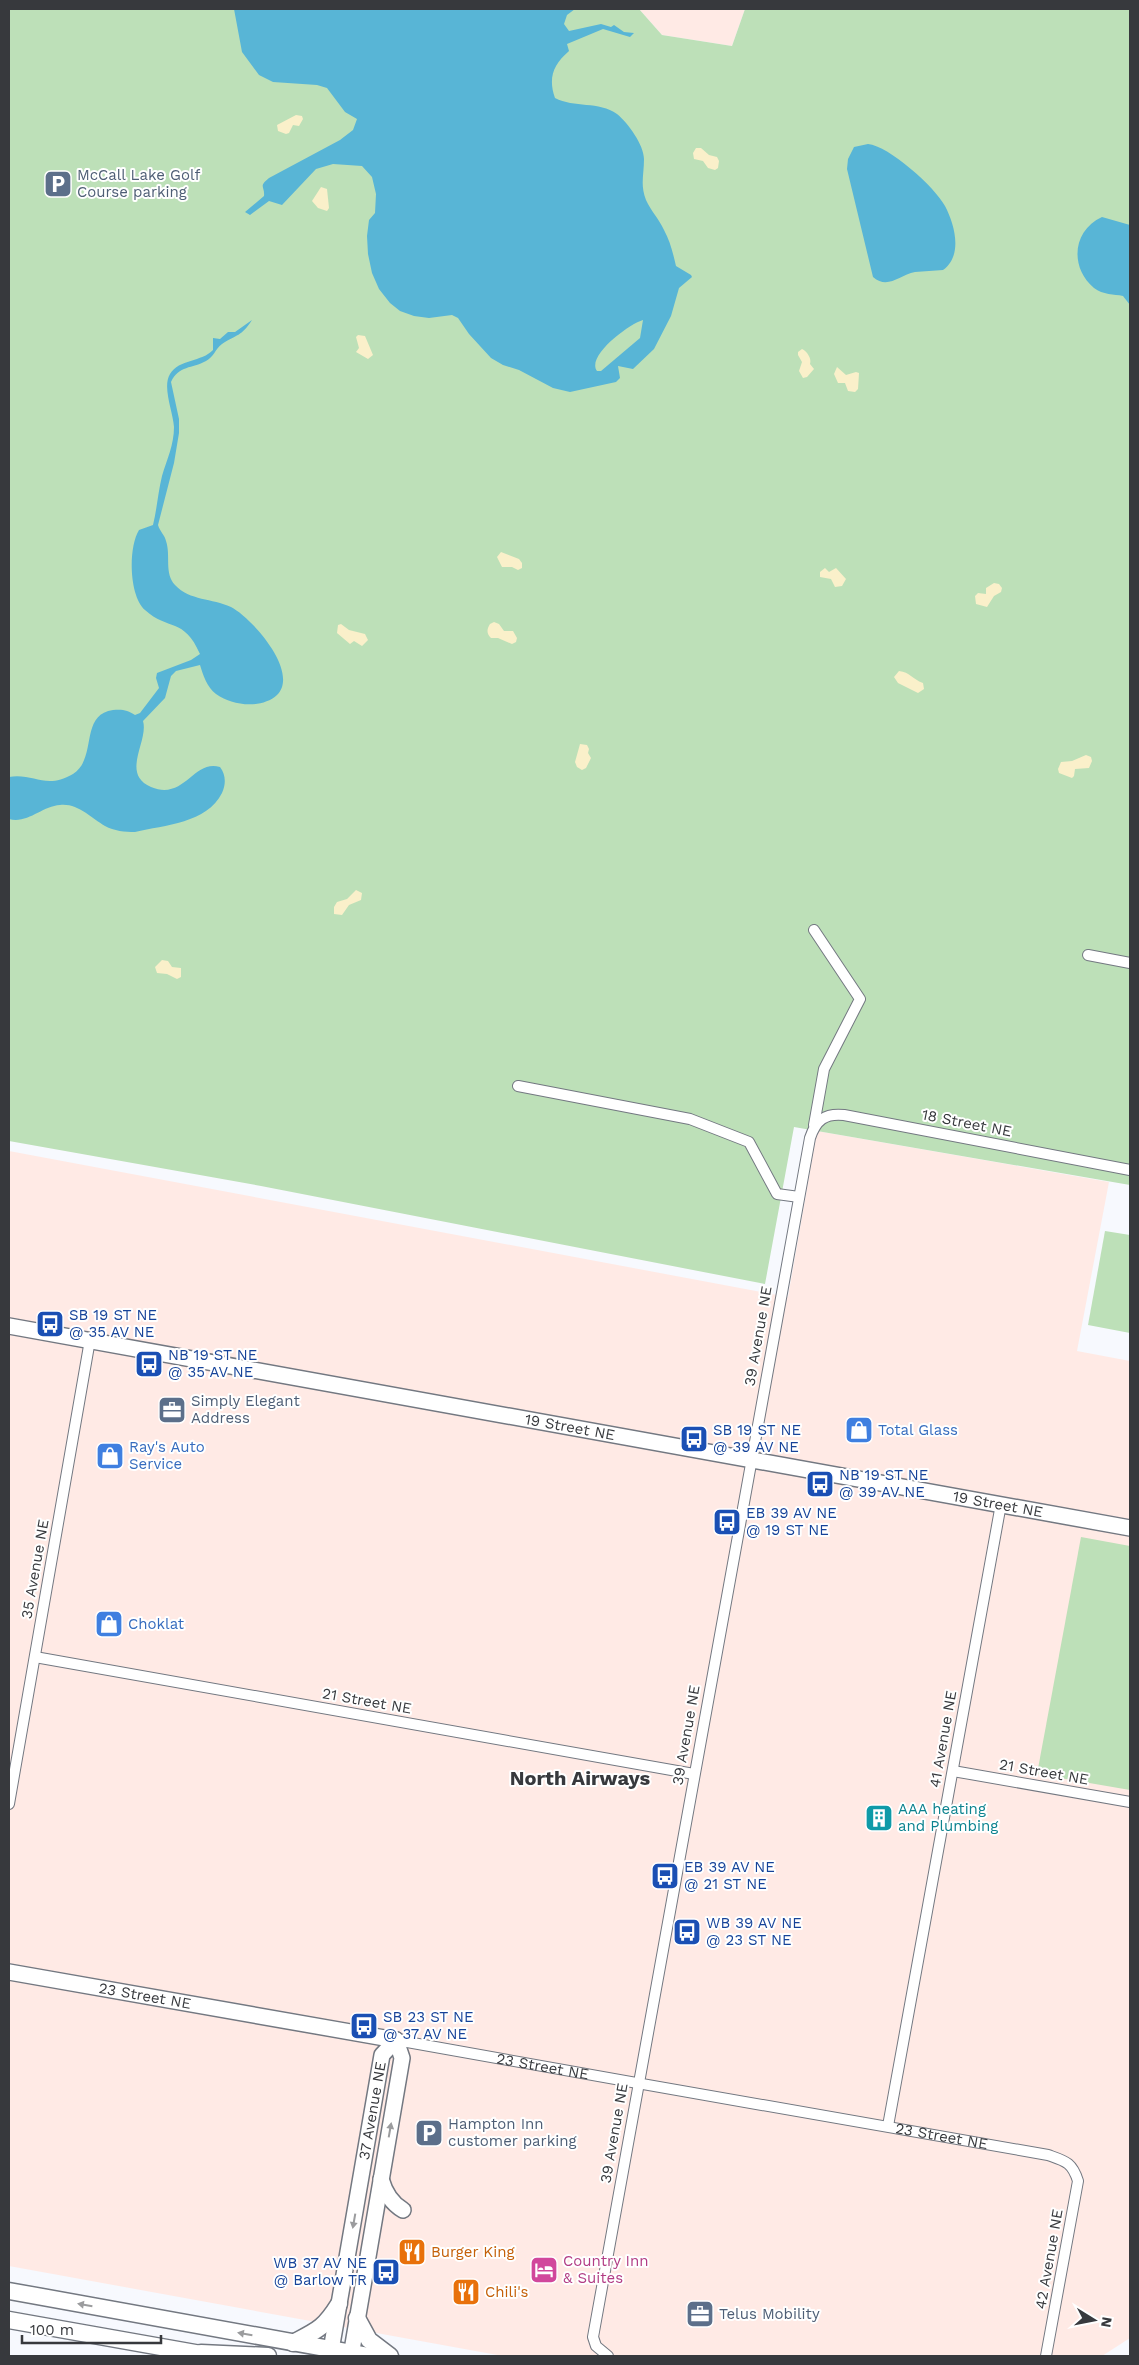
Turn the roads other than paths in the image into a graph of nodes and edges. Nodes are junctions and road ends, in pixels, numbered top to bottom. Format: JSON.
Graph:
{"nodes":[{"id":1,"x":814,"y":930,"type":"dead end"},
{"id":2,"x":1088,"y":955,"type":"dead end"},
{"id":3,"x":1130,"y":963,"type":"edge"},
{"id":4,"x":518,"y":1086,"type":"dead end"},
{"id":5,"x":813,"y":1126,"type":"junction"},
{"id":6,"x":1130,"y":1170,"type":"edge"},
{"id":7,"x":799,"y":1197,"type":"junction"},
{"id":8,"x":9,"y":1326,"type":"edge"},
{"id":9,"x":90,"y":1340,"type":"junction"},
{"id":10,"x":751,"y":1459,"type":"junction"},
{"id":11,"x":1000,"y":1504,"type":"junction"},
{"id":12,"x":1130,"y":1528,"type":"edge"},
{"id":13,"x":35,"y":1657,"type":"junction"},
{"id":14,"x":953,"y":1771,"type":"junction"},
{"id":15,"x":694,"y":1774,"type":"junction"},
{"id":16,"x":1130,"y":1802,"type":"edge"},
{"id":17,"x":9,"y":1804,"type":"edge"},
{"id":18,"x":9,"y":1972,"type":"edge"},
{"id":19,"x":396,"y":2040,"type":"junction"},
{"id":20,"x":638,"y":2084,"type":"junction"},
{"id":21,"x":888,"y":2126,"type":"junction"},
{"id":22,"x":370,"y":2132,"type":"junction"},
{"id":23,"x":1074,"y":2168,"type":"joint"},
{"id":24,"x":381,"y":2178,"type":"junction"},
{"id":25,"x":376,"y":2206,"type":"junction"},
{"id":26,"x":403,"y":2210,"type":"dead end"},
{"id":27,"x":9,"y":2291,"type":"edge"},
{"id":28,"x":339,"y":2304,"type":"junction"},
{"id":29,"x":357,"y":2318,"type":"junction"},
{"id":30,"x":9,"y":2320,"type":"edge"},
{"id":31,"x":293,"y":2343,"type":"junction"},
{"id":32,"x":186,"y":2352,"type":"junction"},
{"id":33,"x":330,"y":2353,"type":"edge"},
{"id":34,"x":350,"y":2355,"type":"edge"},
{"id":35,"x":212,"y":2356,"type":"edge"},
{"id":36,"x":268,"y":2356,"type":"edge"},
{"id":37,"x":369,"y":2356,"type":"edge"},
{"id":38,"x":390,"y":2356,"type":"edge"},
{"id":39,"x":608,"y":2356,"type":"edge"},
{"id":40,"x":1046,"y":2356,"type":"edge"}],
"edges":[{"from":1,"to":5,"type":"street"},
{"from":2,"to":3,"type":"street"},
{"from":4,"to":7,"type":"street"},
{"from":5,"to":6,"type":"street","name":"18 Street NE"},
{"from":5,"to":7,"type":"street","name":"39 Avenue NE"},
{"from":7,"to":10,"type":"street","name":"39 Avenue NE"},
{"from":8,"to":9,"type":"street","name":"19 Street NE"},
{"from":9,"to":10,"type":"street","name":"19 Street NE"},
{"from":9,"to":13,"type":"street","name":"35 Avenue NE"},
{"from":10,"to":11,"type":"street","name":"19 Street NE"},
{"from":10,"to":15,"type":"street","name":"39 Avenue NE"},
{"from":11,"to":12,"type":"street","name":"19 Street NE"},
{"from":11,"to":14,"type":"street","name":"41 Avenue NE"},
{"from":13,"to":15,"type":"street","name":"21 Street NE"},
{"from":13,"to":17,"type":"street","name":"35 Avenue NE"},
{"from":14,"to":16,"type":"street","name":"21 Street NE"},
{"from":14,"to":21,"type":"street","name":"41 Avenue NE"},
{"from":15,"to":20,"type":"street","name":"39 Avenue NE"},
{"from":18,"to":19,"type":"street","name":"23 Street NE"},
{"from":19,"to":20,"type":"street","name":"23 Street NE"},
{"from":19,"to":22,"type":"street","name":"37 Avenue NE"},
{"from":24,"to":19,"type":"street","name":"37 Avenue NE","one_way":true},
{"from":20,"to":21,"type":"street","name":"23 Street NE"},
{"from":20,"to":39,"type":"street","name":"39 Avenue NE"},
{"from":21,"to":23,"type":"street","name":"23 Street NE"},
{"from":22,"to":25,"type":"street"},
{"from":22,"to":28,"type":"street","name":"37 Avenue NE","one_way":true},
{"from":23,"to":40,"type":"street","name":"42 Avenue NE"},
{"from":24,"to":25,"type":"street","name":"37 Avenue NE"},
{"from":24,"to":26,"type":"street"},
{"from":25,"to":29,"type":"street","name":"37 Avenue NE"},
{"from":31,"to":27,"type":"main road","one_way":true},
{"from":28,"to":31,"type":"main road"},
{"from":28,"to":33,"type":"street","name":"37 Avenue NE"},
{"from":29,"to":34,"type":"street","name":"37 Avenue NE"},
{"from":29,"to":38,"type":"main road"},
{"from":30,"to":32,"type":"main road"},
{"from":31,"to":33,"type":"main road"},
{"from":32,"to":35,"type":"main road"},
{"from":32,"to":36,"type":"main road"},
{"from":33,"to":34,"type":"main road"},
{"from":34,"to":37,"type":"main road"}]}
